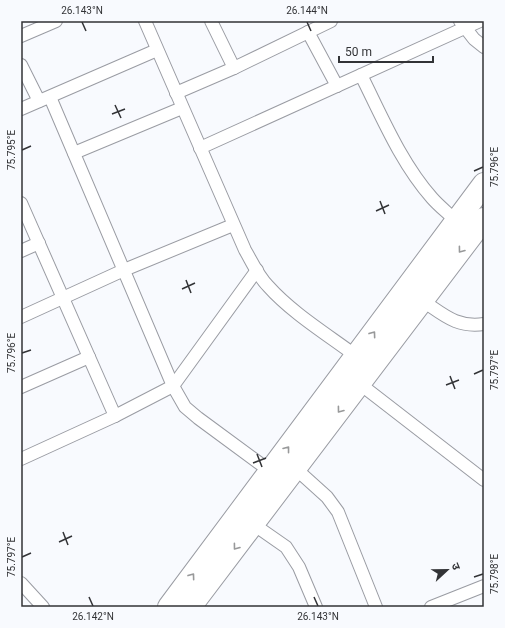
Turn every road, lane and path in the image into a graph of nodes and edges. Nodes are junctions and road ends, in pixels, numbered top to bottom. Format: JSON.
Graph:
{"nodes":[{"id":1,"x":56,"y":21,"type":"edge"},
{"id":2,"x":145,"y":21,"type":"edge"},
{"id":3,"x":211,"y":21,"type":"edge"},
{"id":4,"x":331,"y":21,"type":"edge"},
{"id":5,"x":480,"y":21,"type":"edge"},
{"id":6,"x":462,"y":25,"type":"edge"},
{"id":7,"x":308,"y":32,"type":"junction"},
{"id":8,"x":21,"y":36,"type":"edge"},
{"id":9,"x":484,"y":47,"type":"edge"},
{"id":10,"x":157,"y":50,"type":"junction"},
{"id":11,"x":21,"y":65,"type":"edge"},
{"id":12,"x":234,"y":68,"type":"junction"},
{"id":13,"x":361,"y":75,"type":"junction"},
{"id":14,"x":337,"y":86,"type":"junction"},
{"id":15,"x":176,"y":93,"type":"junction"},
{"id":16,"x":44,"y":99,"type":"junction"},
{"id":17,"x":182,"y":108,"type":"junction"},
{"id":18,"x":21,"y":109,"type":"edge"},
{"id":19,"x":200,"y":148,"type":"junction"},
{"id":20,"x":74,"y":154,"type":"junction"},
{"id":21,"x":484,"y":184,"type":"edge"},
{"id":22,"x":21,"y":203,"type":"edge"},
{"id":23,"x":484,"y":219,"type":"edge"},
{"id":24,"x":456,"y":221,"type":"junction"},
{"id":25,"x":234,"y":225,"type":"junction"},
{"id":26,"x":39,"y":243,"type":"junction"},
{"id":27,"x":21,"y":251,"type":"edge"},
{"id":28,"x":124,"y":270,"type":"junction"},
{"id":29,"x":256,"y":270,"type":"junction"},
{"id":30,"x":63,"y":298,"type":"junction"},
{"id":31,"x":423,"y":301,"type":"junction"},
{"id":32,"x":21,"y":317,"type":"edge"},
{"id":33,"x":484,"y":324,"type":"edge"},
{"id":34,"x":356,"y":356,"type":"junction"},
{"id":35,"x":89,"y":357,"type":"junction"},
{"id":36,"x":360,"y":384,"type":"junction"},
{"id":37,"x":21,"y":386,"type":"edge"},
{"id":38,"x":173,"y":386,"type":"junction"},
{"id":39,"x":115,"y":416,"type":"junction"},
{"id":40,"x":21,"y":459,"type":"edge"},
{"id":41,"x":296,"y":469,"type":"junction"},
{"id":42,"x":270,"y":471,"type":"junction"},
{"id":43,"x":484,"y":480,"type":"edge"},
{"id":44,"x":253,"y":524,"type":"junction"},
{"id":45,"x":21,"y":583,"type":"edge"},
{"id":46,"x":484,"y":586,"type":"edge"},
{"id":47,"x":43,"y":607,"type":"edge"},
{"id":48,"x":169,"y":607,"type":"edge"},
{"id":49,"x":190,"y":607,"type":"edge"},
{"id":50,"x":316,"y":607,"type":"edge"},
{"id":51,"x":376,"y":607,"type":"edge"},
{"id":52,"x":431,"y":607,"type":"edge"}],
"edges":[{"from":1,"to":8,"type":"street"},
{"from":2,"to":10,"type":"street"},
{"from":3,"to":12,"type":"street"},
{"from":4,"to":7,"type":"street"},
{"from":5,"to":6,"type":"street"},
{"from":6,"to":9,"type":"street"},
{"from":6,"to":13,"type":"street"},
{"from":7,"to":12,"type":"street"},
{"from":7,"to":14,"type":"street"},
{"from":10,"to":15,"type":"street"},
{"from":10,"to":16,"type":"street"},
{"from":11,"to":16,"type":"street"},
{"from":12,"to":15,"type":"street"},
{"from":13,"to":14,"type":"street"},
{"from":13,"to":24,"type":"street"},
{"from":14,"to":19,"type":"street"},
{"from":15,"to":17,"type":"street"},
{"from":16,"to":18,"type":"street"},
{"from":16,"to":20,"type":"street"},
{"from":17,"to":19,"type":"street"},
{"from":17,"to":20,"type":"street"},
{"from":19,"to":25,"type":"street"},
{"from":20,"to":28,"type":"street"},
{"from":21,"to":24,"type":"highway"},
{"from":22,"to":26,"type":"street"},
{"from":23,"to":31,"type":"highway","one_way":true},
{"from":34,"to":24,"type":"highway","one_way":true},
{"from":25,"to":28,"type":"street"},
{"from":25,"to":29,"type":"street"},
{"from":26,"to":27,"type":"street"},
{"from":26,"to":30,"type":"street"},
{"from":28,"to":30,"type":"street"},
{"from":28,"to":38,"type":"street"},
{"from":29,"to":34,"type":"street"},
{"from":29,"to":38,"type":"street"},
{"from":30,"to":32,"type":"street"},
{"from":30,"to":35,"type":"street"},
{"from":31,"to":33,"type":"street"},
{"from":31,"to":36,"type":"highway"},
{"from":42,"to":34,"type":"highway","one_way":true},
{"from":35,"to":37,"type":"street"},
{"from":35,"to":39,"type":"street"},
{"from":36,"to":41,"type":"highway","one_way":true},
{"from":36,"to":43,"type":"street"},
{"from":38,"to":39,"type":"street"},
{"from":38,"to":42,"type":"street"},
{"from":39,"to":40,"type":"street"},
{"from":41,"to":44,"type":"highway"},
{"from":41,"to":51,"type":"street"},
{"from":48,"to":42,"type":"highway","one_way":true},
{"from":44,"to":49,"type":"highway","one_way":true},
{"from":44,"to":50,"type":"street"},
{"from":45,"to":47,"type":"street"},
{"from":46,"to":52,"type":"street"}]}
